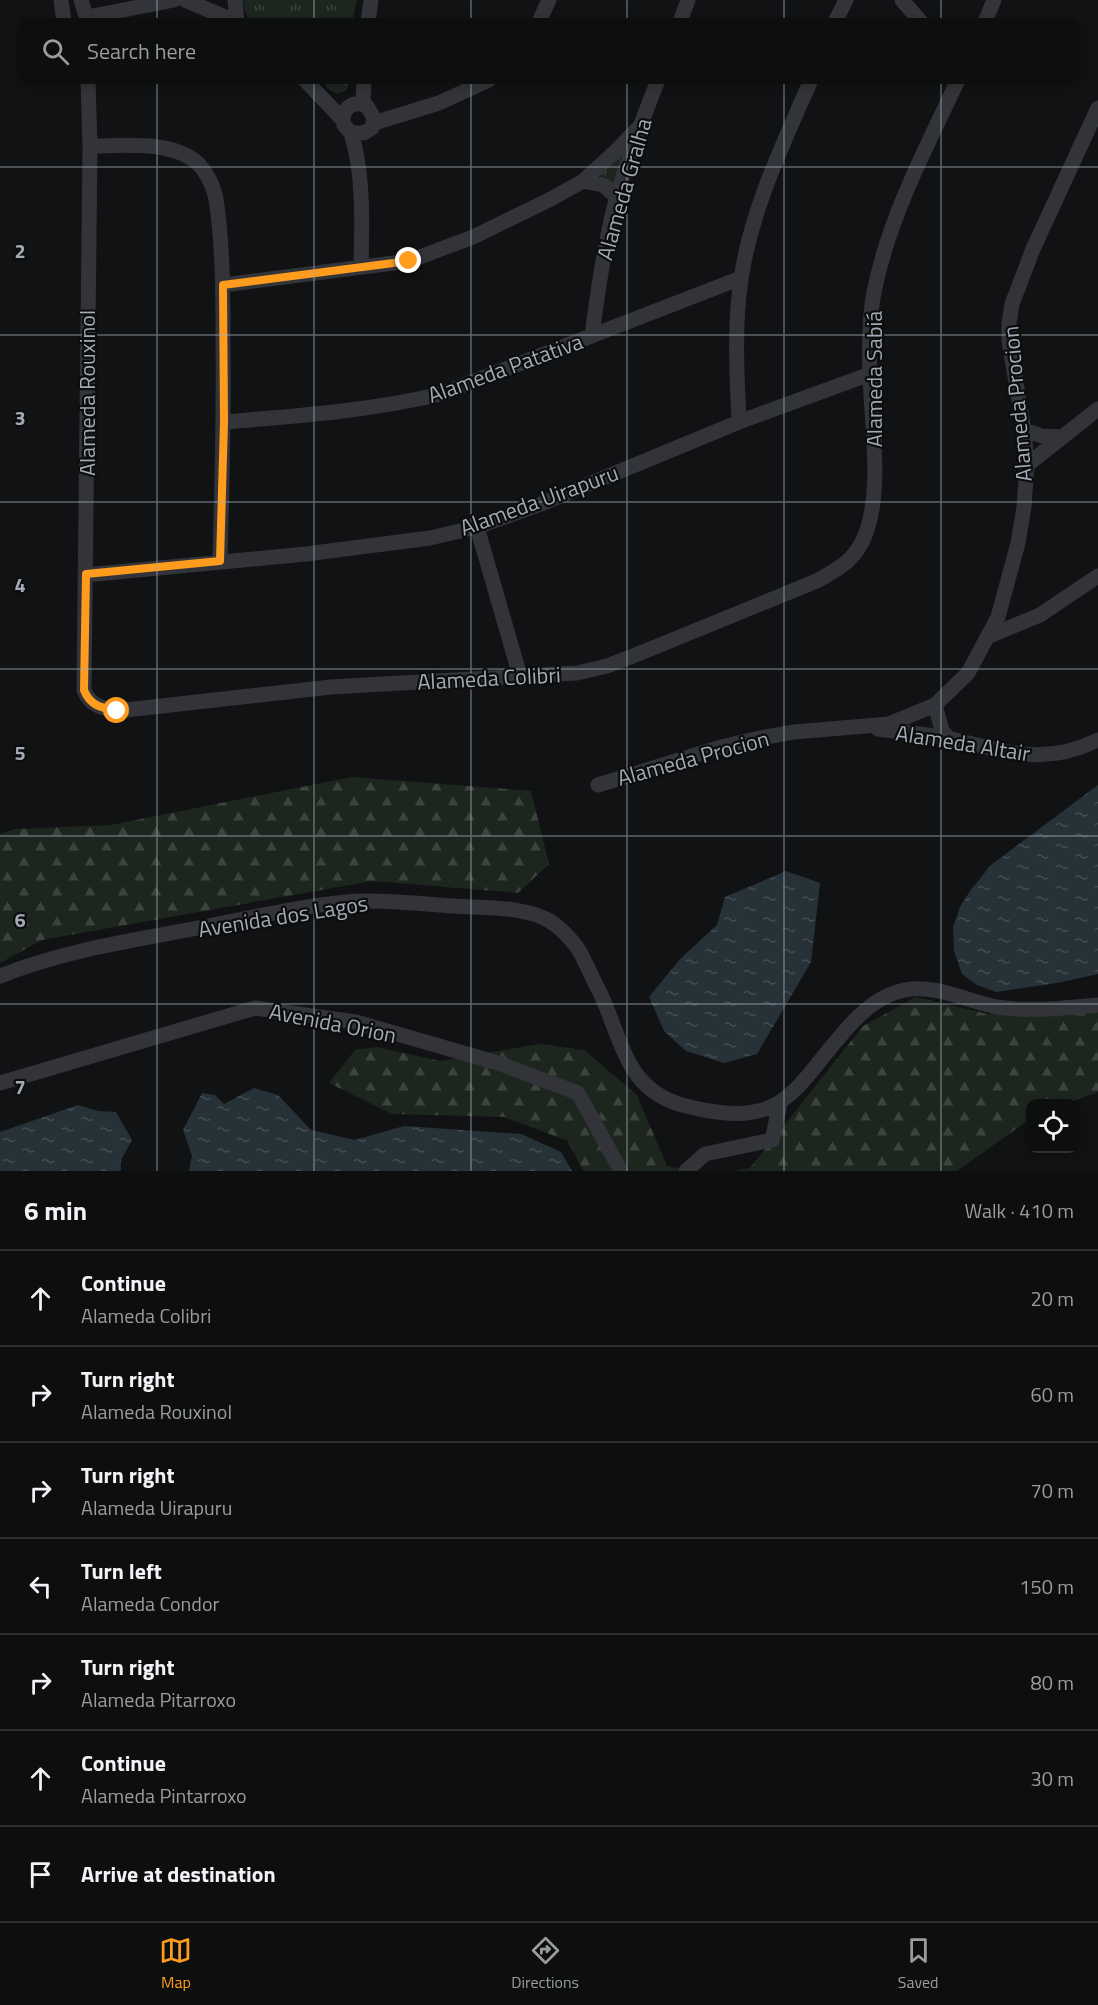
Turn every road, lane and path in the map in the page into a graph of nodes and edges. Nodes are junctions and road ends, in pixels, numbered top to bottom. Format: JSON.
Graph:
{"nodes":[{"id":1,"x":61,"y":0,"type":"edge"},
{"id":2,"x":81,"y":0,"type":"edge"},
{"id":3,"x":174,"y":0,"type":"edge"},
{"id":4,"x":185,"y":0,"type":"edge"},
{"id":5,"x":235,"y":0,"type":"edge"},
{"id":6,"x":371,"y":0,"type":"edge"},
{"id":7,"x":549,"y":0,"type":"edge"},
{"id":8,"x":688,"y":0,"type":"edge"},
{"id":9,"x":846,"y":0,"type":"edge"},
{"id":10,"x":902,"y":0,"type":"edge"},
{"id":11,"x":994,"y":0,"type":"edge"},
{"id":12,"x":63,"y":18,"type":"edge"},
{"id":13,"x":87,"y":18,"type":"edge"},
{"id":14,"x":97,"y":18,"type":"edge"},
{"id":15,"x":228,"y":18,"type":"edge"},
{"id":16,"x":236,"y":18,"type":"edge"},
{"id":17,"x":369,"y":18,"type":"edge"},
{"id":18,"x":540,"y":18,"type":"edge"},
{"id":19,"x":681,"y":18,"type":"edge"},
{"id":20,"x":837,"y":18,"type":"edge"},
{"id":21,"x":918,"y":18,"type":"edge"},
{"id":22,"x":987,"y":18,"type":"edge"},
{"id":23,"x":88,"y":84,"type":"edge"},
{"id":24,"x":309,"y":84,"type":"edge"},
{"id":25,"x":364,"y":84,"type":"edge"},
{"id":26,"x":480,"y":84,"type":"edge"},
{"id":27,"x":656,"y":84,"type":"edge"},
{"id":28,"x":808,"y":84,"type":"edge"},
{"id":29,"x":956,"y":84,"type":"edge"},
{"id":30,"x":363,"y":104,"type":"junction"},
{"id":31,"x":1098,"y":108,"type":"edge"},
{"id":32,"x":374,"y":123,"type":"junction"},
{"id":33,"x":641,"y":125,"type":"junction"},
{"id":34,"x":347,"y":126,"type":"junction"},
{"id":35,"x":90,"y":146,"type":"junction"},
{"id":36,"x":583,"y":181,"type":"junction"},
{"id":37,"x":617,"y":197,"type":"junction"},
{"id":38,"x":361,"y":267,"type":"junction"},
{"id":39,"x":741,"y":278,"type":"junction"},
{"id":40,"x":223,"y":285,"type":"junction"},
{"id":41,"x":592,"y":336,"type":"junction"},
{"id":42,"x":870,"y":374,"type":"junction"},
{"id":43,"x":1098,"y":409,"type":"edge"},
{"id":44,"x":224,"y":422,"type":"junction"},
{"id":45,"x":739,"y":422,"type":"junction"},
{"id":46,"x":1024,"y":430,"type":"junction"},
{"id":47,"x":1063,"y":437,"type":"junction"},
{"id":48,"x":1027,"y":465,"type":"junction"},
{"id":49,"x":477,"y":527,"type":"junction"},
{"id":50,"x":858,"y":548,"type":"joint"},
{"id":51,"x":220,"y":561,"type":"junction"},
{"id":52,"x":86,"y":574,"type":"junction"},
{"id":53,"x":1098,"y":576,"type":"edge"},
{"id":54,"x":988,"y":636,"type":"junction"},
{"id":55,"x":520,"y":676,"type":"junction"},
{"id":56,"x":94,"y":704,"type":"joint"},
{"id":57,"x":935,"y":705,"type":"junction"},
{"id":58,"x":862,"y":727,"type":"junction"},
{"id":59,"x":949,"y":739,"type":"junction"},
{"id":60,"x":1098,"y":740,"type":"edge"},
{"id":61,"x":598,"y":785,"type":"dead end"},
{"id":62,"x":0,"y":976,"type":"edge"},
{"id":63,"x":1098,"y":1005,"type":"edge"},
{"id":64,"x":0,"y":1083,"type":"edge"},
{"id":65,"x":780,"y":1104,"type":"junction"},
{"id":66,"x":621,"y":1171,"type":"edge"},
{"id":67,"x":686,"y":1171,"type":"edge"}],
"edges":[{"from":1,"to":12,"type":"street"},
{"from":2,"to":13,"type":"street"},
{"from":3,"to":14,"type":"street"},
{"from":4,"to":15,"type":"street"},
{"from":5,"to":16,"type":"street"},
{"from":6,"to":17,"type":"street"},
{"from":7,"to":18,"type":"street"},
{"from":8,"to":19,"type":"street"},
{"from":9,"to":20,"type":"street"},
{"from":10,"to":21,"type":"street"},
{"from":11,"to":22,"type":"street"},
{"from":23,"to":35,"type":"street","name":"Alameda Rouxinol"},
{"from":24,"to":34,"type":"street"},
{"from":25,"to":30,"type":"street"},
{"from":26,"to":32,"type":"street"},
{"from":27,"to":33,"type":"street","name":"Alameda Gralha"},
{"from":28,"to":39,"type":"street"},
{"from":29,"to":42,"type":"street","name":"Alameda Sabiá"},
{"from":30,"to":32,"type":"street"},
{"from":30,"to":34,"type":"street"},
{"from":31,"to":46,"type":"street","name":"Alameda Procion"},
{"from":32,"to":34,"type":"street"},
{"from":33,"to":36,"type":"street"},
{"from":33,"to":37,"type":"street","name":"Alameda Gralha"},
{"from":34,"to":38,"type":"street"},
{"from":35,"to":40,"type":"street"},
{"from":35,"to":52,"type":"street","name":"Alameda Rouxinol"},
{"from":36,"to":37,"type":"street"},
{"from":36,"to":38,"type":"street"},
{"from":37,"to":41,"type":"street","name":"Alameda Gralha"},
{"from":38,"to":40,"type":"street"},
{"from":39,"to":41,"type":"street","name":"Alameda Patativa"},
{"from":39,"to":45,"type":"street"},
{"from":40,"to":44,"type":"street"},
{"from":41,"to":44,"type":"street","name":"Alameda Patativa"},
{"from":42,"to":45,"type":"street","name":"Alameda Uirapuru"},
{"from":42,"to":50,"type":"street","name":"Alameda Sabiá"},
{"from":43,"to":47,"type":"street"},
{"from":44,"to":51,"type":"street"},
{"from":45,"to":49,"type":"street","name":"Alameda Uirapuru"},
{"from":46,"to":47,"type":"street"},
{"from":46,"to":48,"type":"street","name":"Alameda Procion"},
{"from":47,"to":48,"type":"street"},
{"from":48,"to":54,"type":"street","name":"Alameda Procion"},
{"from":49,"to":51,"type":"street","name":"Alameda Uirapuru"},
{"from":49,"to":55,"type":"street"},
{"from":50,"to":55,"type":"street","name":"Alameda Colibri"},
{"from":51,"to":52,"type":"street","name":"Alameda Uirapuru"},
{"from":52,"to":56,"type":"street","name":"Alameda Rouxinol"},
{"from":53,"to":54,"type":"street"},
{"from":54,"to":57,"type":"street","name":"Alameda Procion"},
{"from":55,"to":56,"type":"street","name":"Alameda Colibri"},
{"from":57,"to":58,"type":"street","name":"Alameda Procion"},
{"from":57,"to":59,"type":"street"},
{"from":58,"to":59,"type":"street","name":"Alameda Altair"},
{"from":58,"to":61,"type":"street","name":"Alameda Procion"},
{"from":59,"to":60,"type":"street","name":"Alameda Altair"},
{"from":62,"to":65,"type":"street","name":"Avenida dos Lagos"},
{"from":63,"to":65,"type":"street","name":"Avenida dos Lagos"},
{"from":64,"to":66,"type":"street","name":"Avenida Orion"},
{"from":65,"to":67,"type":"street"}]}
